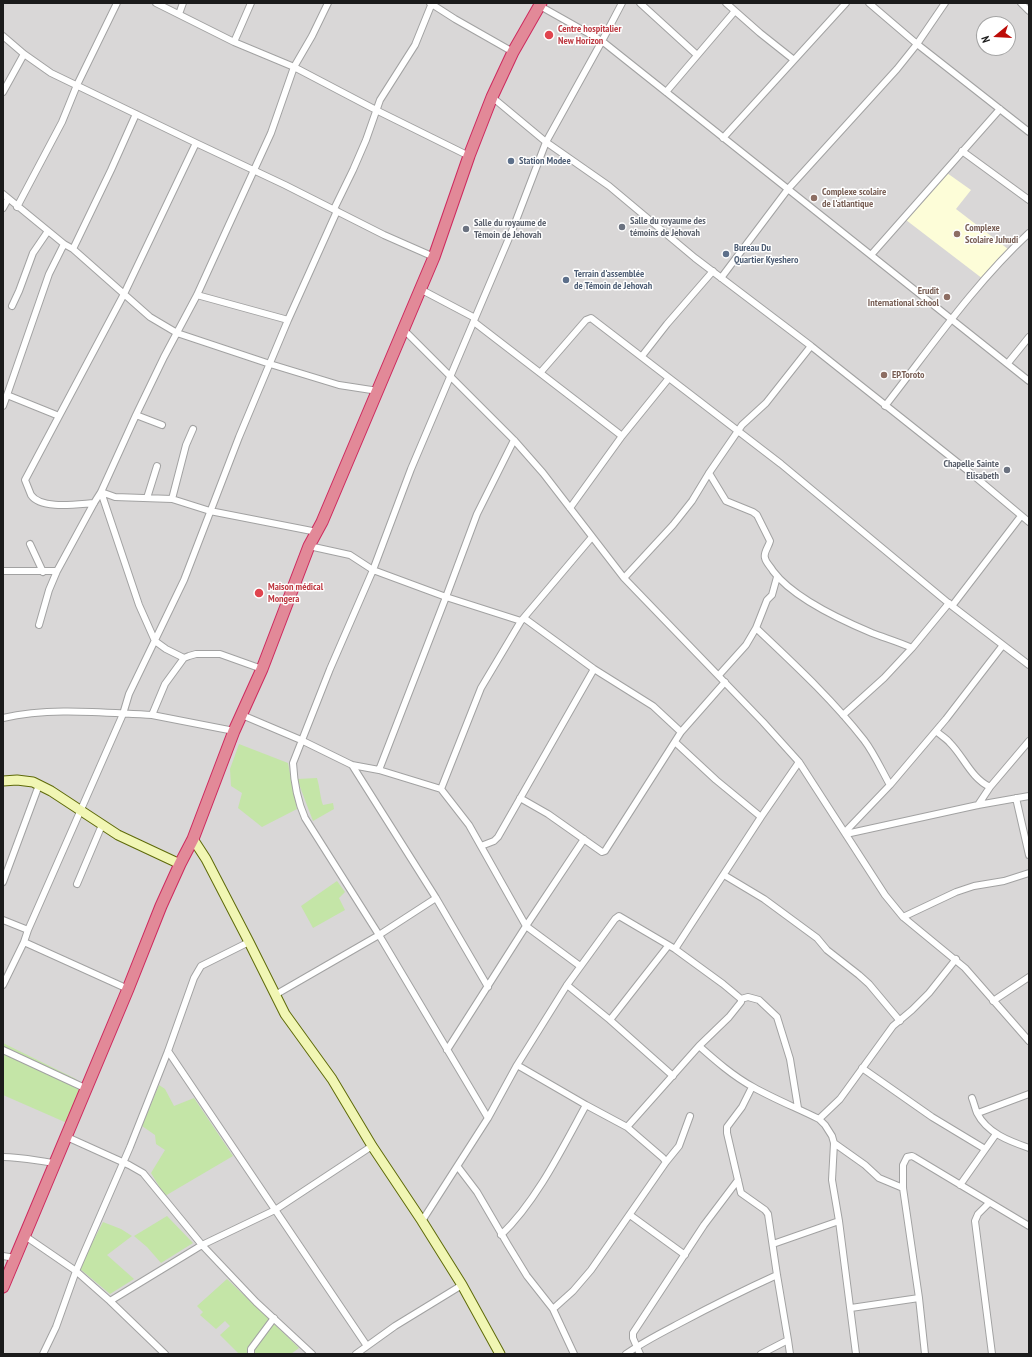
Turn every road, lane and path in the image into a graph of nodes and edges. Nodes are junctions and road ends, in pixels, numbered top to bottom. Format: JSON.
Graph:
{"nodes":[{"id":1,"x":117,"y":3,"type":"edge"},
{"id":2,"x":156,"y":3,"type":"edge"},
{"id":3,"x":183,"y":3,"type":"edge"},
{"id":4,"x":251,"y":3,"type":"edge"},
{"id":5,"x":328,"y":3,"type":"edge"},
{"id":6,"x":432,"y":3,"type":"edge"},
{"id":7,"x":622,"y":3,"type":"edge"},
{"id":8,"x":640,"y":3,"type":"edge"},
{"id":9,"x":726,"y":3,"type":"edge"},
{"id":10,"x":846,"y":3,"type":"edge"},
{"id":11,"x":869,"y":3,"type":"edge"},
{"id":12,"x":945,"y":3,"type":"edge"},
{"id":13,"x":1021,"y":3,"type":"edge"},
{"id":14,"x":541,"y":5,"type":"edge"},
{"id":15,"x":735,"y":11,"type":"junction"},
{"id":16,"x":1029,"y":11,"type":"edge"},
{"id":17,"x":179,"y":14,"type":"junction"},
{"id":18,"x":3,"y":36,"type":"edge"},
{"id":19,"x":234,"y":42,"type":"junction"},
{"id":20,"x":602,"y":42,"type":"junction"},
{"id":21,"x":917,"y":44,"type":"junction"},
{"id":22,"x":513,"y":52,"type":"junction"},
{"id":23,"x":24,"y":54,"type":"junction"},
{"id":24,"x":697,"y":55,"type":"junction"},
{"id":25,"x":794,"y":60,"type":"junction"},
{"id":26,"x":294,"y":68,"type":"junction"},
{"id":27,"x":77,"y":85,"type":"junction"},
{"id":28,"x":3,"y":92,"type":"edge"},
{"id":29,"x":666,"y":92,"type":"junction"},
{"id":30,"x":492,"y":97,"type":"junction"},
{"id":31,"x":1000,"y":109,"type":"junction"},
{"id":32,"x":376,"y":110,"type":"junction"},
{"id":33,"x":136,"y":114,"type":"junction"},
{"id":34,"x":1029,"y":132,"type":"edge"},
{"id":35,"x":723,"y":138,"type":"junction"},
{"id":36,"x":546,"y":142,"type":"junction"},
{"id":37,"x":196,"y":143,"type":"junction"},
{"id":38,"x":962,"y":151,"type":"junction"},
{"id":39,"x":469,"y":156,"type":"junction"},
{"id":40,"x":255,"y":170,"type":"junction"},
{"id":41,"x":788,"y":189,"type":"junction"},
{"id":42,"x":6,"y":196,"type":"edge"},
{"id":43,"x":1029,"y":200,"type":"edge"},
{"id":44,"x":18,"y":207,"type":"junction"},
{"id":45,"x":3,"y":208,"type":"edge"},
{"id":46,"x":336,"y":210,"type":"junction"},
{"id":47,"x":48,"y":231,"type":"junction"},
{"id":48,"x":1029,"y":233,"type":"edge"},
{"id":49,"x":64,"y":244,"type":"junction"},
{"id":50,"x":73,"y":249,"type":"junction"},
{"id":51,"x":871,"y":255,"type":"junction"},
{"id":52,"x":434,"y":257,"type":"junction"},
{"id":53,"x":713,"y":271,"type":"junction"},
{"id":54,"x":721,"y":278,"type":"junction"},
{"id":55,"x":420,"y":289,"type":"junction"},
{"id":56,"x":124,"y":294,"type":"junction"},
{"id":57,"x":197,"y":295,"type":"junction"},
{"id":58,"x":12,"y":306,"type":"dead end"},
{"id":59,"x":288,"y":320,"type":"junction"},
{"id":60,"x":475,"y":320,"type":"junction"},
{"id":61,"x":952,"y":320,"type":"junction"},
{"id":62,"x":404,"y":330,"type":"junction"},
{"id":63,"x":177,"y":333,"type":"junction"},
{"id":64,"x":1029,"y":336,"type":"edge"},
{"id":65,"x":811,"y":346,"type":"junction"},
{"id":66,"x":642,"y":356,"type":"junction"},
{"id":67,"x":1008,"y":363,"type":"junction"},
{"id":68,"x":270,"y":364,"type":"junction"},
{"id":69,"x":540,"y":373,"type":"junction"},
{"id":70,"x":451,"y":377,"type":"junction"},
{"id":71,"x":669,"y":378,"type":"junction"},
{"id":72,"x":1029,"y":381,"type":"edge"},
{"id":73,"x":378,"y":391,"type":"junction"},
{"id":74,"x":7,"y":396,"type":"junction"},
{"id":75,"x":3,"y":406,"type":"edge"},
{"id":76,"x":885,"y":406,"type":"junction"},
{"id":77,"x":136,"y":415,"type":"junction"},
{"id":78,"x":59,"y":416,"type":"junction"},
{"id":79,"x":162,"y":425,"type":"dead end"},
{"id":80,"x":192,"y":429,"type":"dead end"},
{"id":81,"x":738,"y":432,"type":"junction"},
{"id":82,"x":622,"y":436,"type":"junction"},
{"id":83,"x":514,"y":440,"type":"junction"},
{"id":84,"x":157,"y":466,"type":"dead end"},
{"id":85,"x":709,"y":473,"type":"junction"},
{"id":86,"x":101,"y":492,"type":"junction"},
{"id":87,"x":148,"y":498,"type":"junction"},
{"id":88,"x":172,"y":499,"type":"junction"},
{"id":89,"x":94,"y":502,"type":"junction"},
{"id":90,"x":570,"y":508,"type":"junction"},
{"id":91,"x":210,"y":511,"type":"junction"},
{"id":92,"x":1021,"y":516,"type":"junction"},
{"id":93,"x":1029,"y":522,"type":"edge"},
{"id":94,"x":317,"y":532,"type":"junction"},
{"id":95,"x":592,"y":537,"type":"junction"},
{"id":96,"x":30,"y":544,"type":"dead end"},
{"id":97,"x":309,"y":546,"type":"junction"},
{"id":98,"x":373,"y":570,"type":"junction"},
{"id":99,"x":3,"y":571,"type":"edge"},
{"id":100,"x":57,"y":571,"type":"junction"},
{"id":101,"x":43,"y":572,"type":"junction"},
{"id":102,"x":777,"y":576,"type":"junction"},
{"id":103,"x":624,"y":578,"type":"junction"},
{"id":104,"x":446,"y":597,"type":"junction"},
{"id":105,"x":950,"y":604,"type":"junction"},
{"id":106,"x":522,"y":619,"type":"junction"},
{"id":107,"x":39,"y":625,"type":"dead end"},
{"id":108,"x":756,"y":628,"type":"junction"},
{"id":109,"x":155,"y":641,"type":"junction"},
{"id":110,"x":1003,"y":645,"type":"junction"},
{"id":111,"x":912,"y":648,"type":"junction"},
{"id":112,"x":184,"y":658,"type":"junction"},
{"id":113,"x":1029,"y":665,"type":"edge"},
{"id":114,"x":262,"y":669,"type":"junction"},
{"id":115,"x":594,"y":669,"type":"junction"},
{"id":116,"x":719,"y":675,"type":"junction"},
{"id":117,"x":725,"y":682,"type":"junction"},
{"id":118,"x":123,"y":714,"type":"junction"},
{"id":119,"x":152,"y":715,"type":"junction"},
{"id":120,"x":242,"y":715,"type":"junction"},
{"id":121,"x":843,"y":715,"type":"junction"},
{"id":122,"x":3,"y":718,"type":"edge"},
{"id":123,"x":234,"y":731,"type":"junction"},
{"id":124,"x":936,"y":731,"type":"junction"},
{"id":125,"x":682,"y":732,"type":"junction"},
{"id":126,"x":301,"y":740,"type":"junction"},
{"id":127,"x":1029,"y":741,"type":"edge"},
{"id":128,"x":675,"y":742,"type":"junction"},
{"id":129,"x":799,"y":762,"type":"junction"},
{"id":130,"x":352,"y":765,"type":"junction"},
{"id":131,"x":379,"y":770,"type":"junction"},
{"id":132,"x":3,"y":781,"type":"edge"},
{"id":133,"x":39,"y":785,"type":"junction"},
{"id":134,"x":890,"y":785,"type":"junction"},
{"id":135,"x":990,"y":786,"type":"junction"},
{"id":136,"x":441,"y":789,"type":"junction"},
{"id":137,"x":1029,"y":796,"type":"edge"},
{"id":138,"x":520,"y":798,"type":"junction"},
{"id":139,"x":1016,"y":798,"type":"junction"},
{"id":140,"x":978,"y":805,"type":"junction"},
{"id":141,"x":80,"y":811,"type":"junction"},
{"id":142,"x":761,"y":817,"type":"junction"},
{"id":143,"x":102,"y":825,"type":"junction"},
{"id":144,"x":846,"y":833,"type":"junction"},
{"id":145,"x":193,"y":839,"type":"junction"},
{"id":146,"x":584,"y":839,"type":"junction"},
{"id":147,"x":481,"y":846,"type":"junction"},
{"id":148,"x":1029,"y":855,"type":"edge"},
{"id":149,"x":180,"y":864,"type":"junction"},
{"id":150,"x":1029,"y":873,"type":"edge"},
{"id":151,"x":724,"y":874,"type":"junction"},
{"id":152,"x":3,"y":882,"type":"edge"},
{"id":153,"x":77,"y":884,"type":"dead end"},
{"id":154,"x":436,"y":898,"type":"junction"},
{"id":155,"x":902,"y":917,"type":"junction"},
{"id":156,"x":3,"y":920,"type":"edge"},
{"id":157,"x":526,"y":926,"type":"junction"},
{"id":158,"x":28,"y":930,"type":"junction"},
{"id":159,"x":379,"y":935,"type":"junction"},
{"id":160,"x":24,"y":942,"type":"junction"},
{"id":161,"x":249,"y":942,"type":"junction"},
{"id":162,"x":668,"y":946,"type":"junction"},
{"id":163,"x":675,"y":950,"type":"junction"},
{"id":164,"x":956,"y":960,"type":"junction"},
{"id":165,"x":580,"y":966,"type":"junction"},
{"id":166,"x":1029,"y":977,"type":"edge"},
{"id":167,"x":3,"y":985,"type":"edge"},
{"id":168,"x":567,"y":985,"type":"junction"},
{"id":169,"x":488,"y":987,"type":"junction"},
{"id":170,"x":128,"y":989,"type":"junction"},
{"id":171,"x":275,"y":995,"type":"junction"},
{"id":172,"x":741,"y":999,"type":"junction"},
{"id":173,"x":993,"y":1001,"type":"junction"},
{"id":174,"x":610,"y":1020,"type":"junction"},
{"id":175,"x":900,"y":1021,"type":"junction"},
{"id":176,"x":1029,"y":1041,"type":"edge"},
{"id":177,"x":699,"y":1046,"type":"junction"},
{"id":178,"x":3,"y":1050,"type":"edge"},
{"id":179,"x":447,"y":1050,"type":"junction"},
{"id":180,"x":168,"y":1051,"type":"junction"},
{"id":181,"x":517,"y":1065,"type":"junction"},
{"id":182,"x":862,"y":1068,"type":"junction"},
{"id":183,"x":673,"y":1076,"type":"junction"},
{"id":184,"x":752,"y":1087,"type":"junction"},
{"id":185,"x":87,"y":1089,"type":"junction"},
{"id":186,"x":1029,"y":1094,"type":"edge"},
{"id":187,"x":972,"y":1098,"type":"dead end"},
{"id":188,"x":586,"y":1105,"type":"junction"},
{"id":189,"x":798,"y":1108,"type":"junction"},
{"id":190,"x":978,"y":1113,"type":"junction"},
{"id":191,"x":690,"y":1116,"type":"dead end"},
{"id":192,"x":488,"y":1118,"type":"junction"},
{"id":193,"x":819,"y":1119,"type":"junction"},
{"id":194,"x":627,"y":1127,"type":"junction"},
{"id":195,"x":996,"y":1134,"type":"junction"},
{"id":196,"x":67,"y":1137,"type":"junction"},
{"id":197,"x":834,"y":1143,"type":"junction"},
{"id":198,"x":372,"y":1146,"type":"junction"},
{"id":199,"x":1029,"y":1148,"type":"edge"},
{"id":200,"x":985,"y":1149,"type":"junction"},
{"id":201,"x":3,"y":1157,"type":"edge"},
{"id":202,"x":666,"y":1162,"type":"junction"},
{"id":203,"x":55,"y":1163,"type":"junction"},
{"id":204,"x":123,"y":1163,"type":"junction"},
{"id":205,"x":458,"y":1167,"type":"junction"},
{"id":206,"x":738,"y":1180,"type":"junction"},
{"id":207,"x":960,"y":1185,"type":"junction"},
{"id":208,"x":903,"y":1188,"type":"junction"},
{"id":209,"x":989,"y":1203,"type":"junction"},
{"id":210,"x":275,"y":1210,"type":"junction"},
{"id":211,"x":630,"y":1215,"type":"junction"},
{"id":212,"x":422,"y":1221,"type":"junction"},
{"id":213,"x":839,"y":1221,"type":"junction"},
{"id":214,"x":1029,"y":1226,"type":"edge"},
{"id":215,"x":501,"y":1235,"type":"junction"},
{"id":216,"x":25,"y":1236,"type":"junction"},
{"id":217,"x":773,"y":1244,"type":"junction"},
{"id":218,"x":202,"y":1245,"type":"junction"},
{"id":219,"x":685,"y":1255,"type":"junction"},
{"id":220,"x":3,"y":1256,"type":"edge"},
{"id":221,"x":15,"y":1258,"type":"junction"},
{"id":222,"x":76,"y":1271,"type":"junction"},
{"id":223,"x":777,"y":1275,"type":"junction"},
{"id":224,"x":462,"y":1285,"type":"junction"},
{"id":225,"x":3,"y":1288,"type":"edge"},
{"id":226,"x":919,"y":1298,"type":"junction"},
{"id":227,"x":110,"y":1301,"type":"junction"},
{"id":228,"x":851,"y":1308,"type":"junction"},
{"id":229,"x":553,"y":1309,"type":"junction"},
{"id":230,"x":274,"y":1318,"type":"junction"},
{"id":231,"x":788,"y":1340,"type":"junction"},
{"id":232,"x":367,"y":1346,"type":"junction"},
{"id":233,"x":636,"y":1347,"type":"junction"},
{"id":234,"x":43,"y":1354,"type":"edge"},
{"id":235,"x":165,"y":1354,"type":"edge"},
{"id":236,"x":251,"y":1354,"type":"edge"},
{"id":237,"x":312,"y":1354,"type":"edge"},
{"id":238,"x":356,"y":1354,"type":"edge"},
{"id":239,"x":500,"y":1354,"type":"edge"},
{"id":240,"x":574,"y":1354,"type":"edge"},
{"id":241,"x":626,"y":1354,"type":"edge"},
{"id":242,"x":640,"y":1354,"type":"edge"},
{"id":243,"x":761,"y":1354,"type":"edge"},
{"id":244,"x":790,"y":1354,"type":"edge"},
{"id":245,"x":856,"y":1354,"type":"edge"},
{"id":246,"x":925,"y":1354,"type":"edge"},
{"id":247,"x":992,"y":1354,"type":"edge"}],
"edges":[{"from":1,"to":27,"type":"street"},
{"from":2,"to":17,"type":"street"},
{"from":3,"to":17,"type":"street"},
{"from":4,"to":19,"type":"street"},
{"from":5,"to":26,"type":"street"},
{"from":6,"to":22,"type":"street"},
{"from":6,"to":32,"type":"street"},
{"from":7,"to":20,"type":"street"},
{"from":8,"to":24,"type":"street"},
{"from":9,"to":15,"type":"street"},
{"from":10,"to":25,"type":"street"},
{"from":11,"to":21,"type":"street"},
{"from":12,"to":21,"type":"street"},
{"from":13,"to":16,"type":"street"},
{"from":14,"to":20,"type":"street"},
{"from":14,"to":22,"type":"highway"},
{"from":15,"to":24,"type":"street"},
{"from":15,"to":25,"type":"street"},
{"from":17,"to":19,"type":"street"},
{"from":18,"to":23,"type":"street"},
{"from":19,"to":26,"type":"street"},
{"from":20,"to":29,"type":"street"},
{"from":20,"to":36,"type":"street"},
{"from":21,"to":31,"type":"street"},
{"from":21,"to":41,"type":"street"},
{"from":22,"to":30,"type":"highway"},
{"from":23,"to":27,"type":"street"},
{"from":23,"to":28,"type":"street"},
{"from":24,"to":29,"type":"street"},
{"from":25,"to":35,"type":"street"},
{"from":26,"to":32,"type":"street"},
{"from":26,"to":40,"type":"street"},
{"from":27,"to":33,"type":"street"},
{"from":27,"to":44,"type":"street"},
{"from":29,"to":35,"type":"street"},
{"from":30,"to":36,"type":"street"},
{"from":30,"to":39,"type":"highway"},
{"from":31,"to":34,"type":"street"},
{"from":31,"to":38,"type":"street"},
{"from":32,"to":39,"type":"street"},
{"from":32,"to":46,"type":"street"},
{"from":33,"to":37,"type":"street"},
{"from":33,"to":50,"type":"street"},
{"from":35,"to":41,"type":"street"},
{"from":36,"to":53,"type":"street"},
{"from":36,"to":60,"type":"street"},
{"from":37,"to":40,"type":"street"},
{"from":37,"to":56,"type":"street"},
{"from":38,"to":43,"type":"street"},
{"from":38,"to":51,"type":"street"},
{"from":39,"to":52,"type":"highway"},
{"from":40,"to":46,"type":"street"},
{"from":40,"to":57,"type":"street"},
{"from":41,"to":51,"type":"street"},
{"from":41,"to":54,"type":"street"},
{"from":42,"to":44,"type":"street"},
{"from":42,"to":45,"type":"street"},
{"from":44,"to":47,"type":"street"},
{"from":46,"to":52,"type":"street"},
{"from":46,"to":59,"type":"street"},
{"from":47,"to":49,"type":"street"},
{"from":47,"to":58,"type":"street"},
{"from":48,"to":61,"type":"street"},
{"from":49,"to":50,"type":"street"},
{"from":49,"to":74,"type":"street"},
{"from":50,"to":56,"type":"street"},
{"from":51,"to":61,"type":"street"},
{"from":52,"to":55,"type":"highway"},
{"from":53,"to":54,"type":"street"},
{"from":53,"to":66,"type":"street"},
{"from":54,"to":65,"type":"street"},
{"from":55,"to":60,"type":"street"},
{"from":55,"to":62,"type":"highway"},
{"from":56,"to":63,"type":"street"},
{"from":56,"to":78,"type":"street"},
{"from":57,"to":59,"type":"street"},
{"from":57,"to":63,"type":"street"},
{"from":59,"to":68,"type":"street"},
{"from":60,"to":69,"type":"street"},
{"from":60,"to":70,"type":"street"},
{"from":61,"to":67,"type":"street"},
{"from":61,"to":76,"type":"street"},
{"from":62,"to":70,"type":"street"},
{"from":62,"to":73,"type":"highway"},
{"from":63,"to":68,"type":"street"},
{"from":63,"to":77,"type":"street"},
{"from":64,"to":67,"type":"street"},
{"from":65,"to":76,"type":"street"},
{"from":65,"to":81,"type":"street"},
{"from":66,"to":69,"type":"street"},
{"from":66,"to":71,"type":"street"},
{"from":67,"to":72,"type":"street"},
{"from":68,"to":73,"type":"street"},
{"from":68,"to":91,"type":"street"},
{"from":69,"to":82,"type":"street"},
{"from":70,"to":83,"type":"street"},
{"from":70,"to":98,"type":"street"},
{"from":71,"to":81,"type":"street"},
{"from":71,"to":82,"type":"street"},
{"from":73,"to":94,"type":"highway"},
{"from":74,"to":75,"type":"street"},
{"from":74,"to":78,"type":"street"},
{"from":76,"to":92,"type":"street"},
{"from":77,"to":79,"type":"street"},
{"from":77,"to":86,"type":"street"},
{"from":78,"to":89,"type":"street"},
{"from":80,"to":88,"type":"street"},
{"from":81,"to":85,"type":"street"},
{"from":81,"to":105,"type":"street"},
{"from":82,"to":90,"type":"street"},
{"from":83,"to":90,"type":"street"},
{"from":83,"to":104,"type":"street"},
{"from":84,"to":87,"type":"street"},
{"from":85,"to":102,"type":"street"},
{"from":85,"to":103,"type":"street"},
{"from":86,"to":87,"type":"street"},
{"from":86,"to":89,"type":"street"},
{"from":86,"to":109,"type":"street"},
{"from":87,"to":88,"type":"street"},
{"from":88,"to":91,"type":"street"},
{"from":89,"to":100,"type":"street"},
{"from":90,"to":95,"type":"street"},
{"from":91,"to":94,"type":"street"},
{"from":91,"to":109,"type":"street"},
{"from":92,"to":93,"type":"street"},
{"from":92,"to":105,"type":"street"},
{"from":94,"to":97,"type":"highway"},
{"from":95,"to":103,"type":"street"},
{"from":95,"to":106,"type":"street"},
{"from":96,"to":101,"type":"street"},
{"from":97,"to":98,"type":"street"},
{"from":97,"to":114,"type":"highway"},
{"from":98,"to":104,"type":"street"},
{"from":98,"to":126,"type":"street"},
{"from":99,"to":101,"type":"street"},
{"from":100,"to":101,"type":"street"},
{"from":100,"to":107,"type":"street"},
{"from":102,"to":108,"type":"street"},
{"from":102,"to":111,"type":"street"},
{"from":103,"to":116,"type":"street"},
{"from":104,"to":106,"type":"street"},
{"from":104,"to":131,"type":"street"},
{"from":105,"to":110,"type":"street"},
{"from":105,"to":111,"type":"street"},
{"from":106,"to":115,"type":"street"},
{"from":106,"to":136,"type":"street"},
{"from":108,"to":116,"type":"street"},
{"from":108,"to":121,"type":"street"},
{"from":109,"to":112,"type":"street"},
{"from":109,"to":118,"type":"street"},
{"from":110,"to":113,"type":"street"},
{"from":110,"to":124,"type":"street"},
{"from":111,"to":121,"type":"street"},
{"from":112,"to":114,"type":"street"},
{"from":112,"to":119,"type":"street"},
{"from":114,"to":120,"type":"highway"},
{"from":115,"to":125,"type":"street"},
{"from":115,"to":138,"type":"street"},
{"from":116,"to":117,"type":"street"},
{"from":117,"to":125,"type":"street"},
{"from":117,"to":129,"type":"street"},
{"from":118,"to":119,"type":"street"},
{"from":118,"to":122,"type":"street"},
{"from":118,"to":141,"type":"street"},
{"from":119,"to":123,"type":"street"},
{"from":120,"to":123,"type":"highway"},
{"from":120,"to":126,"type":"street"},
{"from":121,"to":134,"type":"street"},
{"from":123,"to":145,"type":"highway"},
{"from":124,"to":134,"type":"street"},
{"from":124,"to":135,"type":"street"},
{"from":125,"to":128,"type":"street"},
{"from":126,"to":130,"type":"street"},
{"from":126,"to":159,"type":"street"},
{"from":127,"to":135,"type":"street"},
{"from":128,"to":142,"type":"street"},
{"from":128,"to":146,"type":"street"},
{"from":129,"to":142,"type":"street"},
{"from":129,"to":144,"type":"street"},
{"from":130,"to":131,"type":"street"},
{"from":130,"to":154,"type":"street"},
{"from":131,"to":136,"type":"street"},
{"from":132,"to":133,"type":"street"},
{"from":133,"to":141,"type":"street"},
{"from":133,"to":152,"type":"street"},
{"from":134,"to":144,"type":"street"},
{"from":135,"to":140,"type":"street"},
{"from":136,"to":147,"type":"street"},
{"from":137,"to":139,"type":"street"},
{"from":138,"to":146,"type":"street"},
{"from":138,"to":147,"type":"street"},
{"from":139,"to":140,"type":"street"},
{"from":139,"to":148,"type":"street"},
{"from":140,"to":144,"type":"street"},
{"from":141,"to":143,"type":"street"},
{"from":141,"to":158,"type":"street"},
{"from":142,"to":151,"type":"street"},
{"from":143,"to":149,"type":"street"},
{"from":143,"to":153,"type":"street"},
{"from":144,"to":155,"type":"street"},
{"from":145,"to":149,"type":"highway"},
{"from":145,"to":161,"type":"street"},
{"from":146,"to":157,"type":"street"},
{"from":147,"to":157,"type":"street"},
{"from":149,"to":170,"type":"highway"},
{"from":150,"to":155,"type":"street"},
{"from":151,"to":163,"type":"street"},
{"from":151,"to":175,"type":"street"},
{"from":154,"to":159,"type":"street"},
{"from":154,"to":169,"type":"street"},
{"from":155,"to":164,"type":"street"},
{"from":156,"to":158,"type":"street"},
{"from":157,"to":165,"type":"street"},
{"from":157,"to":169,"type":"street"},
{"from":158,"to":160,"type":"street"},
{"from":159,"to":171,"type":"street"},
{"from":159,"to":179,"type":"street"},
{"from":160,"to":167,"type":"street"},
{"from":160,"to":170,"type":"street"},
{"from":161,"to":171,"type":"street"},
{"from":161,"to":180,"type":"street"},
{"from":162,"to":163,"type":"street"},
{"from":162,"to":165,"type":"street"},
{"from":162,"to":174,"type":"street"},
{"from":163,"to":172,"type":"street"},
{"from":164,"to":173,"type":"street"},
{"from":164,"to":175,"type":"street"},
{"from":165,"to":168,"type":"street"},
{"from":166,"to":173,"type":"street"},
{"from":168,"to":174,"type":"street"},
{"from":168,"to":181,"type":"street"},
{"from":169,"to":179,"type":"street"},
{"from":170,"to":185,"type":"highway"},
{"from":171,"to":198,"type":"street"},
{"from":172,"to":177,"type":"street"},
{"from":172,"to":189,"type":"street"},
{"from":173,"to":176,"type":"street"},
{"from":174,"to":183,"type":"street"},
{"from":175,"to":182,"type":"street"},
{"from":177,"to":183,"type":"street"},
{"from":177,"to":184,"type":"street"},
{"from":178,"to":185,"type":"street"},
{"from":179,"to":192,"type":"street"},
{"from":180,"to":204,"type":"street"},
{"from":180,"to":210,"type":"street"},
{"from":181,"to":188,"type":"street"},
{"from":181,"to":192,"type":"street"},
{"from":182,"to":193,"type":"street"},
{"from":182,"to":200,"type":"street"},
{"from":183,"to":194,"type":"street"},
{"from":184,"to":189,"type":"street"},
{"from":184,"to":206,"type":"street"},
{"from":185,"to":196,"type":"highway"},
{"from":186,"to":190,"type":"street"},
{"from":187,"to":190,"type":"street"},
{"from":188,"to":194,"type":"street"},
{"from":188,"to":215,"type":"street"},
{"from":189,"to":193,"type":"street"},
{"from":190,"to":195,"type":"street"},
{"from":191,"to":202,"type":"street"},
{"from":192,"to":205,"type":"street"},
{"from":193,"to":197,"type":"street"},
{"from":194,"to":202,"type":"street"},
{"from":195,"to":199,"type":"street"},
{"from":195,"to":200,"type":"street"},
{"from":196,"to":203,"type":"highway"},
{"from":196,"to":204,"type":"street"},
{"from":197,"to":208,"type":"street"},
{"from":197,"to":213,"type":"street"},
{"from":198,"to":210,"type":"street"},
{"from":198,"to":212,"type":"street"},
{"from":200,"to":207,"type":"street"},
{"from":201,"to":203,"type":"street"},
{"from":202,"to":211,"type":"street"},
{"from":203,"to":216,"type":"highway"},
{"from":204,"to":218,"type":"street"},
{"from":204,"to":222,"type":"street"},
{"from":205,"to":212,"type":"street"},
{"from":205,"to":215,"type":"street"},
{"from":206,"to":217,"type":"street"},
{"from":206,"to":219,"type":"street"},
{"from":207,"to":208,"type":"street"},
{"from":207,"to":209,"type":"street"},
{"from":208,"to":226,"type":"street"},
{"from":209,"to":214,"type":"street"},
{"from":209,"to":247,"type":"street"},
{"from":210,"to":218,"type":"street"},
{"from":210,"to":232,"type":"street"},
{"from":211,"to":219,"type":"street"},
{"from":211,"to":229,"type":"street"},
{"from":212,"to":224,"type":"street"},
{"from":213,"to":217,"type":"street"},
{"from":213,"to":228,"type":"street"},
{"from":215,"to":229,"type":"street"},
{"from":216,"to":221,"type":"highway"},
{"from":216,"to":222,"type":"street"},
{"from":217,"to":223,"type":"street"},
{"from":218,"to":227,"type":"street"},
{"from":218,"to":230,"type":"street"},
{"from":219,"to":233,"type":"street"},
{"from":220,"to":221,"type":"street"},
{"from":221,"to":225,"type":"highway"},
{"from":222,"to":227,"type":"street"},
{"from":222,"to":234,"type":"street"},
{"from":223,"to":231,"type":"street"},
{"from":223,"to":233,"type":"street"},
{"from":224,"to":232,"type":"street"},
{"from":224,"to":239,"type":"street"},
{"from":226,"to":228,"type":"street"},
{"from":226,"to":246,"type":"street"},
{"from":227,"to":235,"type":"street"},
{"from":228,"to":245,"type":"street"},
{"from":229,"to":240,"type":"street"},
{"from":230,"to":236,"type":"street"},
{"from":230,"to":237,"type":"street"},
{"from":231,"to":243,"type":"street"},
{"from":231,"to":244,"type":"street"},
{"from":232,"to":238,"type":"street"},
{"from":233,"to":241,"type":"street"},
{"from":233,"to":242,"type":"street"}]}
